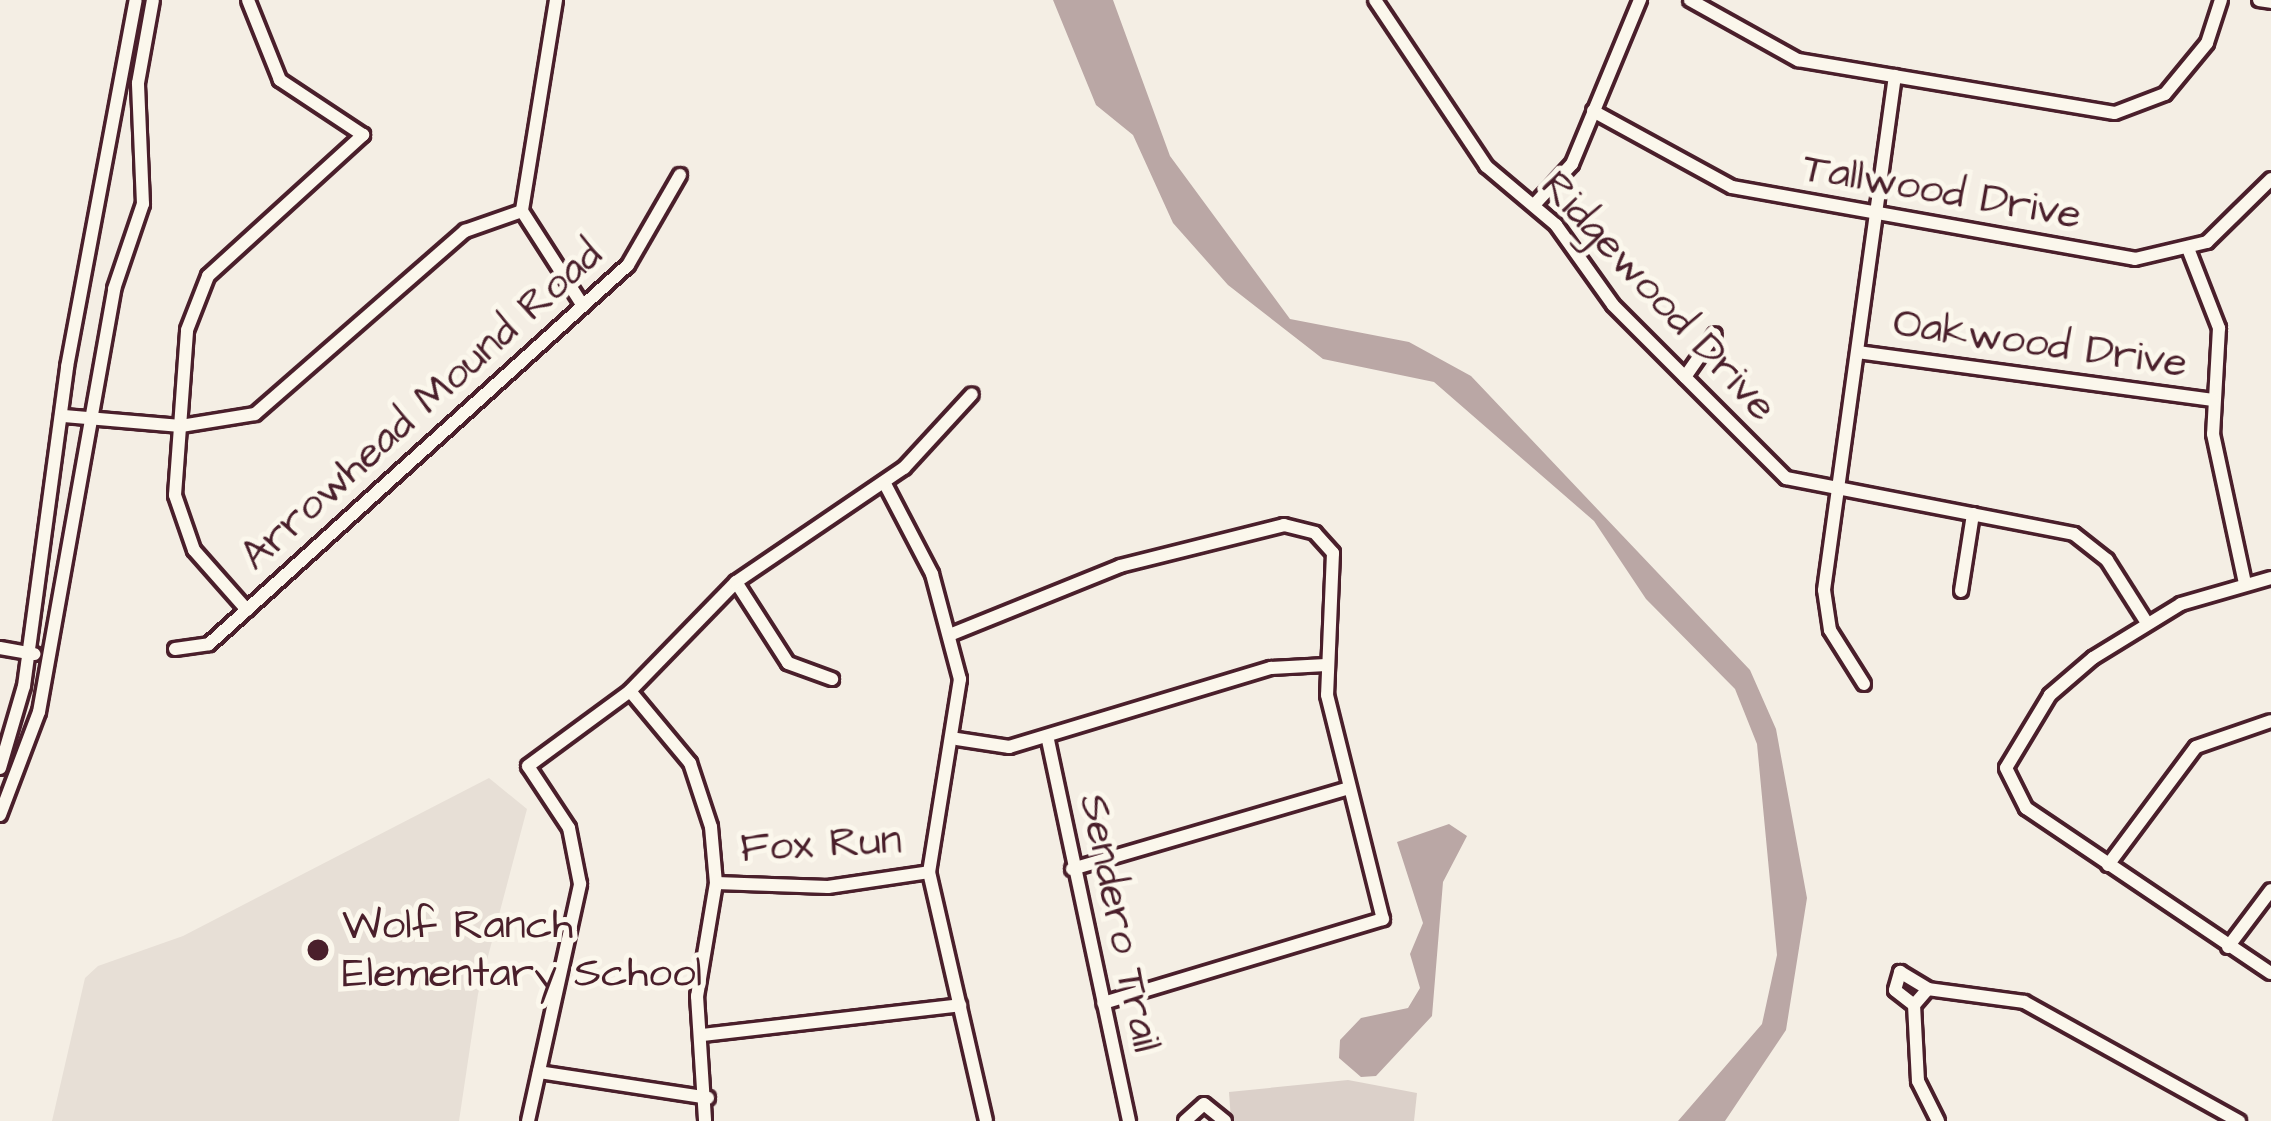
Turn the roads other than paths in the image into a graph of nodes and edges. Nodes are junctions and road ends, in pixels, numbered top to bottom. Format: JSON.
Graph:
{"nodes":[{"id":1,"x":136,"y":0,"type":"edge"},
{"id":2,"x":153,"y":0,"type":"edge"},
{"id":3,"x":248,"y":0,"type":"edge"},
{"id":4,"x":556,"y":0,"type":"edge"},
{"id":5,"x":1375,"y":0,"type":"edge"},
{"id":6,"x":1640,"y":0,"type":"edge"},
{"id":7,"x":1690,"y":0,"type":"edge"},
{"id":8,"x":2221,"y":0,"type":"edge"},
{"id":9,"x":2259,"y":0,"type":"edge"},
{"id":10,"x":2271,"y":2,"type":"edge"},
{"id":11,"x":1895,"y":76,"type":"junction"},
{"id":12,"x":1593,"y":111,"type":"junction"},
{"id":13,"x":680,"y":175,"type":"dead end"},
{"id":14,"x":2271,"y":179,"type":"edge"},
{"id":15,"x":1534,"y":205,"type":"junction"},
{"id":16,"x":522,"y":211,"type":"junction"},
{"id":17,"x":1877,"y":212,"type":"junction"},
{"id":18,"x":2189,"y":251,"type":"junction"},
{"id":19,"x":583,"y":306,"type":"junction"},
{"id":20,"x":1714,"y":334,"type":"dead end"},
{"id":21,"x":1858,"y":352,"type":"junction"},
{"id":22,"x":1685,"y":377,"type":"junction"},
{"id":23,"x":972,"y":394,"type":"dead end"},
{"id":24,"x":2213,"y":400,"type":"junction"},
{"id":25,"x":64,"y":416,"type":"junction"},
{"id":26,"x":89,"y":421,"type":"junction"},
{"id":27,"x":181,"y":426,"type":"junction"},
{"id":28,"x":884,"y":482,"type":"junction"},
{"id":29,"x":1837,"y":493,"type":"junction"},
{"id":30,"x":1973,"y":514,"type":"junction"},
{"id":31,"x":2271,"y":578,"type":"edge"},
{"id":32,"x":736,"y":582,"type":"junction"},
{"id":33,"x":2245,"y":584,"type":"junction"},
{"id":34,"x":1961,"y":591,"type":"dead end"},
{"id":35,"x":247,"y":610,"type":"junction"},
{"id":36,"x":2147,"y":622,"type":"junction"},
{"id":37,"x":952,"y":634,"type":"junction"},
{"id":38,"x":0,"y":648,"type":"edge"},
{"id":39,"x":175,"y":650,"type":"dead end"},
{"id":40,"x":30,"y":653,"type":"junction"},
{"id":41,"x":48,"y":656,"type":"junction"},
{"id":42,"x":1327,"y":665,"type":"junction"},
{"id":43,"x":832,"y":679,"type":"dead end"},
{"id":44,"x":1864,"y":684,"type":"dead end"},
{"id":45,"x":630,"y":691,"type":"junction"},
{"id":46,"x":2271,"y":722,"type":"edge"},
{"id":47,"x":957,"y":739,"type":"junction"},
{"id":48,"x":1048,"y":740,"type":"junction"},
{"id":49,"x":0,"y":768,"type":"edge"},
{"id":50,"x":1349,"y":788,"type":"junction"},
{"id":51,"x":0,"y":815,"type":"edge"},
{"id":52,"x":2108,"y":866,"type":"junction"},
{"id":53,"x":1072,"y":869,"type":"junction"},
{"id":54,"x":928,"y":872,"type":"junction"},
{"id":55,"x":716,"y":883,"type":"junction"},
{"id":56,"x":2271,"y":890,"type":"edge"},
{"id":57,"x":2228,"y":947,"type":"junction"},
{"id":58,"x":2271,"y":973,"type":"edge"},
{"id":59,"x":1928,"y":989,"type":"junction"},
{"id":60,"x":1103,"y":1003,"type":"junction"},
{"id":61,"x":960,"y":1005,"type":"junction"},
{"id":62,"x":1914,"y":1005,"type":"junction"},
{"id":63,"x":702,"y":1035,"type":"junction"},
{"id":64,"x":538,"y":1072,"type":"junction"},
{"id":65,"x":708,"y":1098,"type":"junction"},
{"id":66,"x":1183,"y":1120,"type":"edge"},
{"id":67,"x":528,"y":1121,"type":"edge"},
{"id":68,"x":705,"y":1121,"type":"edge"},
{"id":69,"x":986,"y":1121,"type":"edge"},
{"id":70,"x":1129,"y":1121,"type":"edge"},
{"id":71,"x":1225,"y":1121,"type":"edge"},
{"id":72,"x":1939,"y":1121,"type":"edge"},
{"id":73,"x":2240,"y":1121,"type":"edge"}],
"edges":[{"from":1,"to":25,"type":"street"},
{"from":2,"to":26,"type":"street"},
{"from":3,"to":27,"type":"street"},
{"from":4,"to":16,"type":"street"},
{"from":5,"to":15,"type":"street","name":"Ridgewood Drive"},
{"from":6,"to":12,"type":"street"},
{"from":7,"to":11,"type":"street"},
{"from":8,"to":11,"type":"street"},
{"from":9,"to":10,"type":"street"},
{"from":11,"to":17,"type":"street"},
{"from":12,"to":15,"type":"street"},
{"from":12,"to":17,"type":"street","name":"Tallwood Drive"},
{"from":13,"to":19,"type":"street","name":"Arrowhead Mound Road"},
{"from":14,"to":18,"type":"street"},
{"from":15,"to":22,"type":"street","name":"Ridgewood Drive"},
{"from":16,"to":19,"type":"street"},
{"from":16,"to":27,"type":"street"},
{"from":17,"to":18,"type":"street","name":"Tallwood Drive"},
{"from":17,"to":21,"type":"street"},
{"from":18,"to":24,"type":"street"},
{"from":19,"to":35,"type":"street","name":"Arrowhead Mound Road"},
{"from":20,"to":22,"type":"street"},
{"from":21,"to":24,"type":"street","name":"Oakwood Drive"},
{"from":21,"to":29,"type":"street"},
{"from":22,"to":29,"type":"street","name":"Ridgewood Drive"},
{"from":23,"to":28,"type":"street"},
{"from":24,"to":33,"type":"street"},
{"from":25,"to":26,"type":"street"},
{"from":25,"to":40,"type":"street"},
{"from":26,"to":27,"type":"street"},
{"from":26,"to":41,"type":"street"},
{"from":27,"to":35,"type":"street"},
{"from":28,"to":32,"type":"street"},
{"from":28,"to":37,"type":"street"},
{"from":29,"to":30,"type":"street","name":"Ridgewood Drive"},
{"from":29,"to":44,"type":"street"},
{"from":30,"to":34,"type":"street"},
{"from":30,"to":36,"type":"street","name":"Ridgewood Drive"},
{"from":31,"to":33,"type":"street"},
{"from":32,"to":43,"type":"street"},
{"from":32,"to":45,"type":"street"},
{"from":33,"to":36,"type":"street"},
{"from":35,"to":39,"type":"street","name":"Arrowhead Mound Road"},
{"from":36,"to":52,"type":"street"},
{"from":37,"to":42,"type":"street"},
{"from":37,"to":47,"type":"street"},
{"from":38,"to":40,"type":"street"},
{"from":40,"to":41,"type":"street"},
{"from":40,"to":49,"type":"street"},
{"from":41,"to":51,"type":"street"},
{"from":42,"to":48,"type":"street"},
{"from":42,"to":50,"type":"street"},
{"from":45,"to":55,"type":"street"},
{"from":45,"to":64,"type":"street"},
{"from":46,"to":52,"type":"street"},
{"from":47,"to":48,"type":"street"},
{"from":47,"to":54,"type":"street"},
{"from":48,"to":53,"type":"street","name":"Sendero Trail"},
{"from":50,"to":53,"type":"street"},
{"from":50,"to":60,"type":"street"},
{"from":52,"to":57,"type":"street"},
{"from":53,"to":60,"type":"street","name":"Sendero Trail"},
{"from":54,"to":55,"type":"street","name":"Fox Run"},
{"from":54,"to":61,"type":"street"},
{"from":55,"to":63,"type":"street"},
{"from":56,"to":57,"type":"street"},
{"from":57,"to":58,"type":"street"},
{"from":59,"to":62,"type":"street"},
{"from":59,"to":62,"type":"street"},
{"from":59,"to":73,"type":"street"},
{"from":60,"to":70,"type":"street","name":"Sendero Trail"},
{"from":61,"to":63,"type":"street"},
{"from":61,"to":69,"type":"street"},
{"from":62,"to":72,"type":"street"},
{"from":63,"to":65,"type":"street"},
{"from":64,"to":65,"type":"street"},
{"from":64,"to":67,"type":"street"},
{"from":65,"to":68,"type":"street"},
{"from":66,"to":71,"type":"street"}]}
